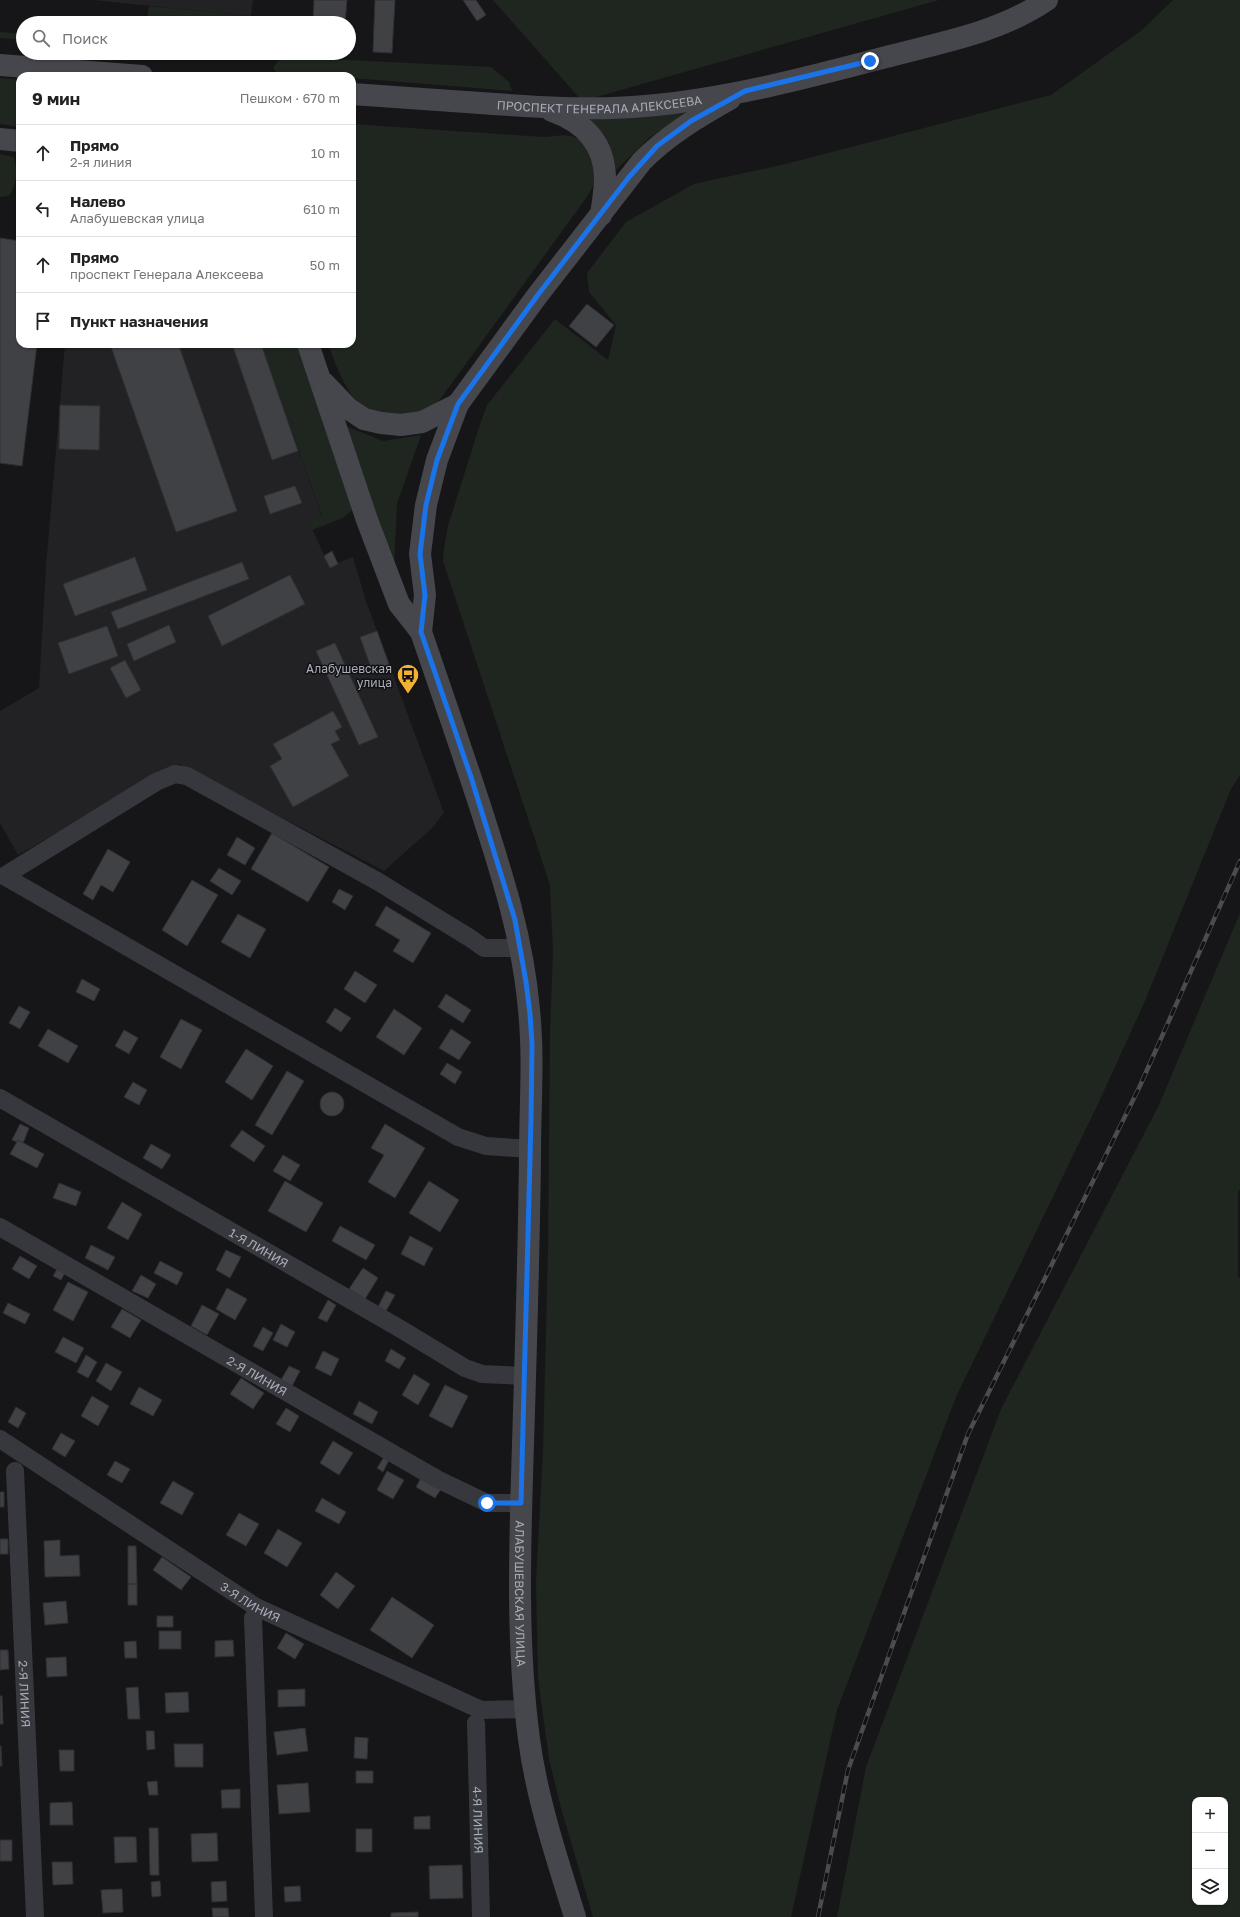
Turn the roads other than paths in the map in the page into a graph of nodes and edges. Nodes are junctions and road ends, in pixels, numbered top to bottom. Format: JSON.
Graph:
{"nodes":[{"id":1,"x":1047,"y":0,"type":"edge"},
{"id":2,"x":0,"y":65,"type":"edge"},
{"id":3,"x":90,"y":72,"type":"edge"},
{"id":4,"x":745,"y":91,"type":"junction"},
{"id":5,"x":356,"y":94,"type":"edge"},
{"id":6,"x":543,"y":108,"type":"junction"},
{"id":7,"x":0,"y":139,"type":"edge"},
{"id":8,"x":16,"y":141,"type":"edge"},
{"id":9,"x":601,"y":214,"type":"junction"},
{"id":10,"x":309,"y":348,"type":"edge"},
{"id":11,"x":321,"y":379,"type":"junction"},
{"id":12,"x":458,"y":404,"type":"junction"},
{"id":13,"x":421,"y":632,"type":"junction"},
{"id":14,"x":521,"y":948,"type":"junction"},
{"id":15,"x":0,"y":1098,"type":"edge"},
{"id":16,"x":530,"y":1149,"type":"junction"},
{"id":17,"x":0,"y":1227,"type":"edge"},
{"id":18,"x":525,"y":1376,"type":"junction"},
{"id":19,"x":0,"y":1439,"type":"edge"},
{"id":20,"x":15,"y":1471,"type":"dead end"},
{"id":21,"x":521,"y":1503,"type":"junction"},
{"id":22,"x":252,"y":1618,"type":"dead end"},
{"id":23,"x":526,"y":1709,"type":"junction"},
{"id":24,"x":476,"y":1723,"type":"dead end"},
{"id":25,"x":35,"y":1917,"type":"edge"},
{"id":26,"x":264,"y":1917,"type":"edge"},
{"id":27,"x":481,"y":1917,"type":"edge"},
{"id":28,"x":575,"y":1917,"type":"edge"}],
"edges":[{"from":1,"to":4,"type":"street","name":"ПРОСПЕКТ ГЕНЕРАЛА АЛЕКСЕЕВА"},
{"from":2,"to":3,"type":"street"},
{"from":4,"to":6,"type":"street","name":"ПРОСПЕКТ ГЕНЕРАЛА АЛЕКСЕЕВА"},
{"from":4,"to":9,"type":"street","name":"АЛАБУШЕВСКАЯ УЛИЦА"},
{"from":5,"to":6,"type":"street","name":"ПРОСПЕКТ ГЕНЕРАЛА АЛЕКСЕЕВА"},
{"from":6,"to":9,"type":"street"},
{"from":7,"to":8,"type":"street"},
{"from":9,"to":12,"type":"street","name":"АЛАБУШЕВСКАЯ УЛИЦА"},
{"from":10,"to":11,"type":"street"},
{"from":11,"to":12,"type":"street"},
{"from":11,"to":13,"type":"street","name":"АЛАБУШЕВСКАЯ УЛИЦА"},
{"from":12,"to":13,"type":"street","name":"АЛАБУШЕВСКАЯ УЛИЦА"},
{"from":13,"to":14,"type":"street","name":"АЛАБУШЕВСКАЯ УЛИЦА"},
{"from":14,"to":16,"type":"street","name":"АЛАБУШЕВСКАЯ УЛИЦА"},
{"from":14,"to":16,"type":"street"},
{"from":15,"to":18,"type":"street","name":"1-Я ЛИНИЯ"},
{"from":16,"to":18,"type":"street","name":"АЛАБУШЕВСКАЯ УЛИЦА"},
{"from":17,"to":21,"type":"street","name":"2-Я ЛИНИЯ"},
{"from":18,"to":21,"type":"street","name":"АЛАБУШЕВСКАЯ УЛИЦА"},
{"from":19,"to":23,"type":"street","name":"3-Я ЛИНИЯ"},
{"from":20,"to":25,"type":"street","name":"2-Я ЛИНИЯ"},
{"from":21,"to":23,"type":"street","name":"АЛАБУШЕВСКАЯ УЛИЦА"},
{"from":22,"to":26,"type":"street","name":"3-Я ЛИНИЯ"},
{"from":23,"to":28,"type":"street","name":"АЛАБУШЕВСКАЯ УЛИЦА"},
{"from":24,"to":27,"type":"street","name":"4-Я ЛИНИЯ"}]}
